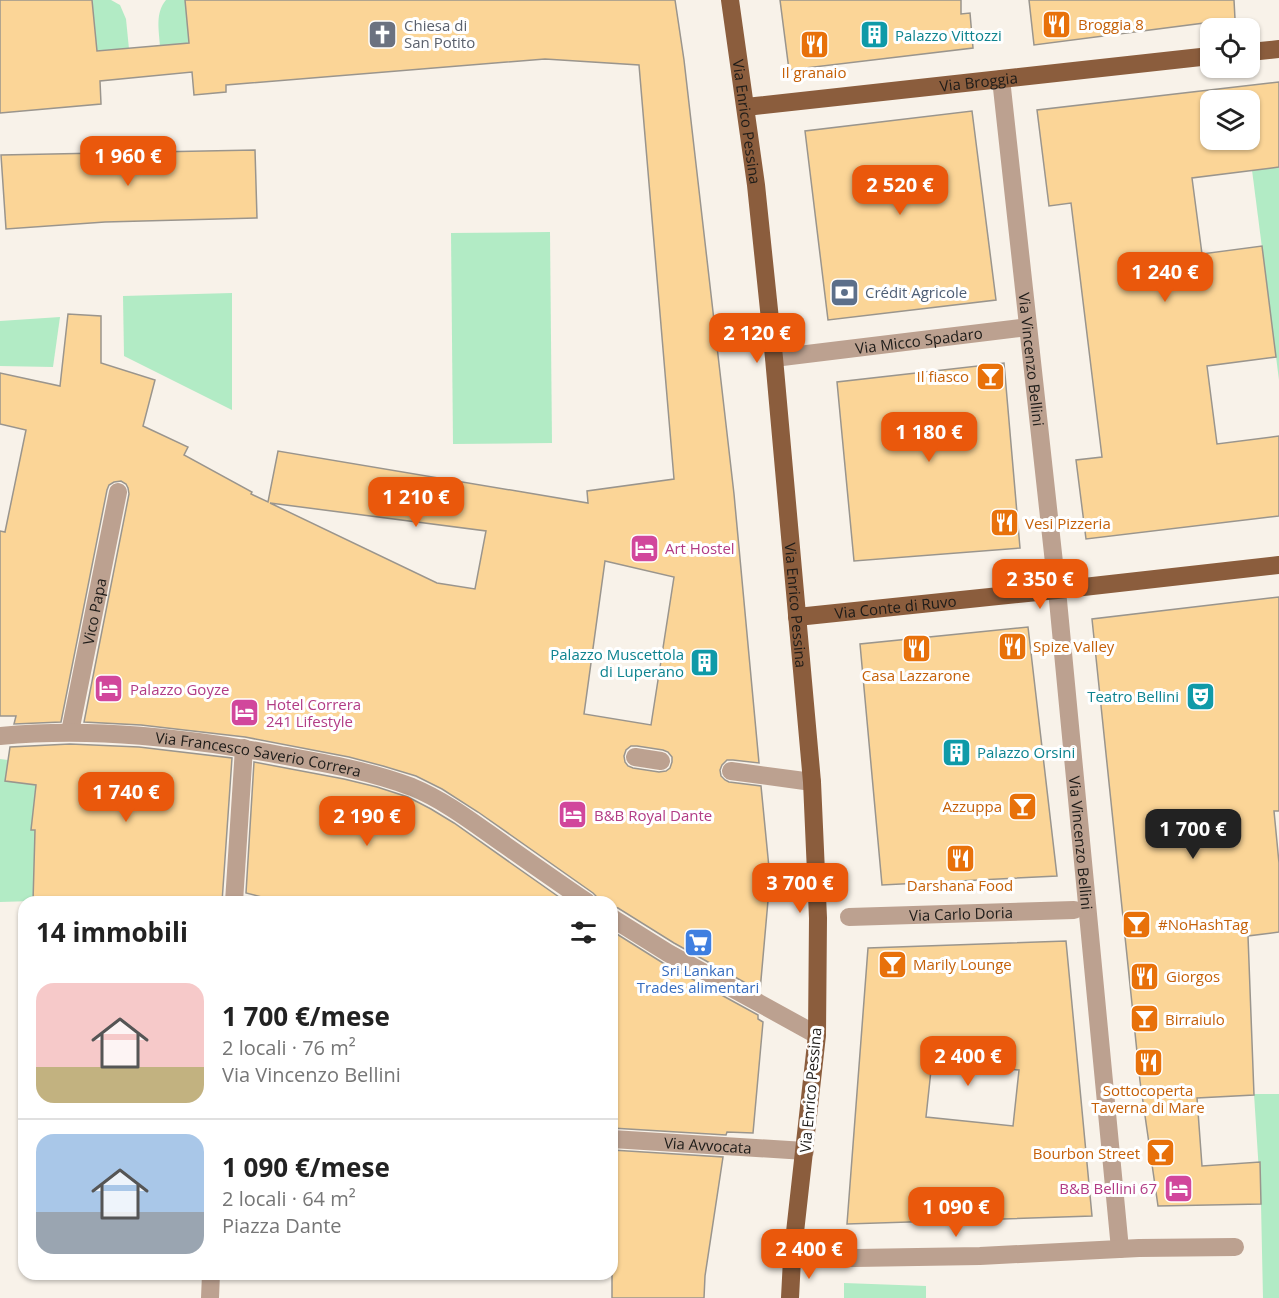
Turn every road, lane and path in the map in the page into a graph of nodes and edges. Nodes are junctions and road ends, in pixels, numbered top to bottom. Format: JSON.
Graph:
{"nodes":[{"id":1,"x":730,"y":0,"type":"edge"},
{"id":2,"x":1279,"y":49,"type":"edge"},
{"id":3,"x":1260,"y":51,"type":"edge"},
{"id":4,"x":1200,"y":57,"type":"edge"},
{"id":5,"x":1001,"y":79,"type":"junction"},
{"id":6,"x":746,"y":107,"type":"junction"},
{"id":7,"x":1028,"y":327,"type":"junction"},
{"id":8,"x":774,"y":358,"type":"junction"},
{"id":9,"x":118,"y":492,"type":"dead end"},
{"id":10,"x":1279,"y":565,"type":"edge"},
{"id":11,"x":1057,"y":590,"type":"junction"},
{"id":12,"x":797,"y":617,"type":"junction"},
{"id":13,"x":70,"y":732,"type":"junction"},
{"id":14,"x":0,"y":736,"type":"edge"},
{"id":15,"x":244,"y":748,"type":"junction"},
{"id":16,"x":635,"y":757,"type":"dead end"},
{"id":17,"x":661,"y":761,"type":"dead end"},
{"id":18,"x":731,"y":771,"type":"dead end"},
{"id":19,"x":812,"y":783,"type":"junction"},
{"id":20,"x":234,"y":896,"type":"edge"},
{"id":21,"x":578,"y":896,"type":"edge"},
{"id":22,"x":1074,"y":910,"type":"dead end"},
{"id":23,"x":849,"y":917,"type":"dead end"},
{"id":24,"x":618,"y":922,"type":"edge"},
{"id":25,"x":817,"y":1035,"type":"junction"},
{"id":26,"x":618,"y":1139,"type":"edge"},
{"id":27,"x":805,"y":1151,"type":"junction"},
{"id":28,"x":1235,"y":1247,"type":"dead end"},
{"id":29,"x":1120,"y":1249,"type":"junction"},
{"id":30,"x":792,"y":1259,"type":"junction"},
{"id":31,"x":211,"y":1280,"type":"edge"},
{"id":32,"x":210,"y":1298,"type":"edge"},
{"id":33,"x":790,"y":1298,"type":"edge"}],
"edges":[{"from":1,"to":6,"type":"main road","name":"Via Enrico Pessina"},
{"from":2,"to":3,"type":"main road"},
{"from":4,"to":5,"type":"main road","name":"Via Broggia"},
{"from":5,"to":6,"type":"main road","name":"Via Broggia"},
{"from":5,"to":7,"type":"street","name":"Via Vincenzo Bellini"},
{"from":6,"to":8,"type":"main road","name":"Via Enrico Pessina"},
{"from":7,"to":8,"type":"street","name":"Via Micco Spadaro"},
{"from":7,"to":11,"type":"street","name":"Via Vincenzo Bellini"},
{"from":8,"to":12,"type":"main road","name":"Via Enrico Pessina"},
{"from":9,"to":13,"type":"street","name":"Vico Papa"},
{"from":10,"to":11,"type":"main road","name":"Via Conte di Ruvo"},
{"from":11,"to":12,"type":"main road","name":"Via Conte di Ruvo"},
{"from":11,"to":29,"type":"street","name":"Via Vincenzo Bellini"},
{"from":12,"to":19,"type":"main road","name":"Via Enrico Pessina"},
{"from":13,"to":14,"type":"street","name":"Via Francesco Saverio Correra"},
{"from":13,"to":15,"type":"street","name":"Via Francesco Saverio Correra"},
{"from":15,"to":20,"type":"street"},
{"from":15,"to":21,"type":"street","name":"Via Francesco Saverio Correra"},
{"from":16,"to":17,"type":"street"},
{"from":18,"to":19,"type":"street"},
{"from":19,"to":25,"type":"main road","name":"Via Enrico Pessina"},
{"from":22,"to":23,"type":"street","name":"Via Carlo Doria"},
{"from":24,"to":25,"type":"street"},
{"from":25,"to":27,"type":"main road","name":"Via Enrico Pessina"},
{"from":26,"to":27,"type":"street","name":"Via Avvocata"},
{"from":27,"to":30,"type":"main road","name":"Via Enrico Pessina"},
{"from":28,"to":29,"type":"street"},
{"from":29,"to":30,"type":"street"},
{"from":30,"to":33,"type":"main road","name":"Via Enrico Pessina"},
{"from":31,"to":32,"type":"street"}]}
